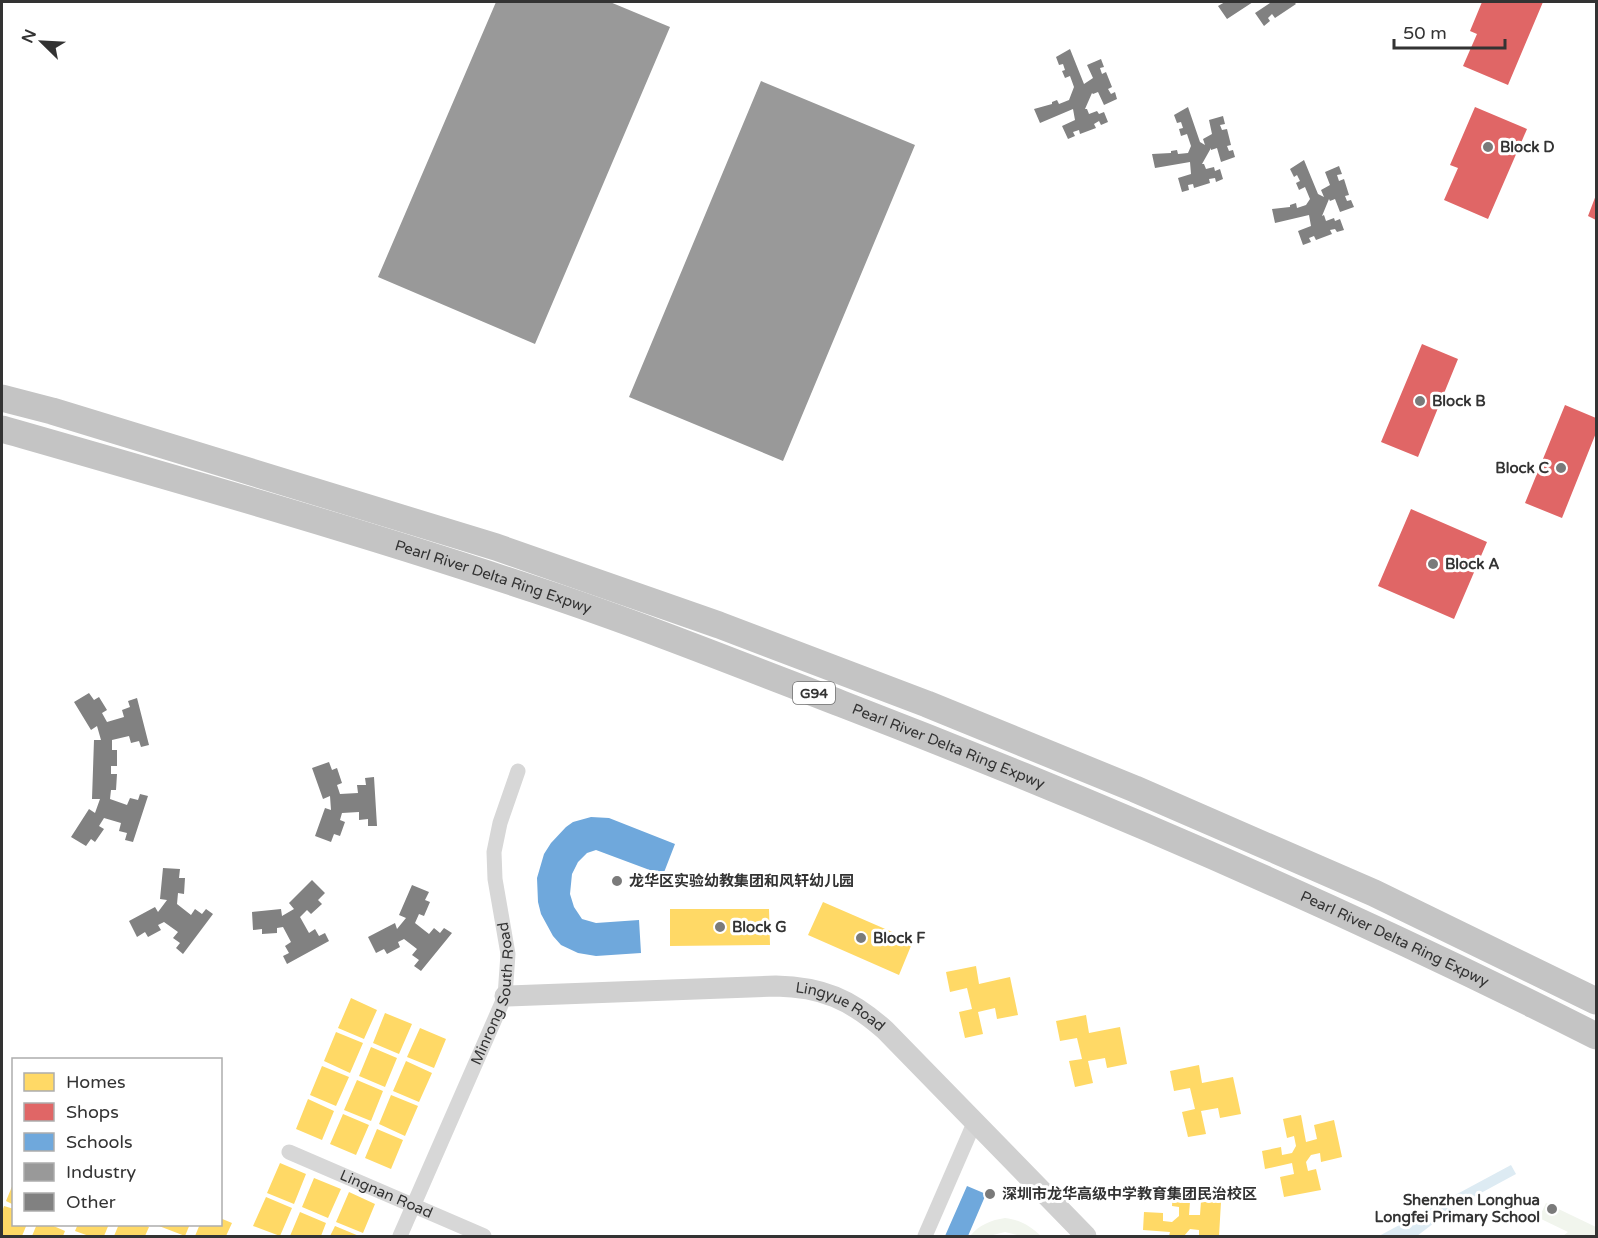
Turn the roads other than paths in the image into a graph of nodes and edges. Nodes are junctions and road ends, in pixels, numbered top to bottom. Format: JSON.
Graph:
{"nodes":[{"id":1,"x":2,"y":397,"type":"edge"},
{"id":2,"x":2,"y":429,"type":"edge"},
{"id":3,"x":2,"y":440,"type":"edge"},
{"id":4,"x":120,"y":463,"type":"junction"},
{"id":5,"x":518,"y":771,"type":"dead end"},
{"id":6,"x":505,"y":996,"type":"junction"},
{"id":7,"x":1596,"y":1001,"type":"edge"},
{"id":8,"x":1596,"y":1036,"type":"edge"},
{"id":9,"x":975,"y":1121,"type":"junction"},
{"id":10,"x":289,"y":1152,"type":"dead end"},
{"id":11,"x":412,"y":1206,"type":"junction"},
{"id":12,"x":400,"y":1236,"type":"edge"},
{"id":13,"x":484,"y":1236,"type":"edge"},
{"id":14,"x":925,"y":1236,"type":"edge"},
{"id":15,"x":1086,"y":1236,"type":"edge"}],
"edges":[{"from":1,"to":7,"type":"highway","name":"Pearl River Delta Ring Expwy","number":"G94"},
{"from":2,"to":4,"type":"highway","name":"Pearl River Delta Ring Expwy","number":"G94"},
{"from":3,"to":4,"type":"highway"},
{"from":4,"to":8,"type":"highway","name":"Pearl River Delta Ring Expwy","number":"G94"},
{"from":5,"to":6,"type":"street","name":"Minrong South Road"},
{"from":6,"to":9,"type":"street","name":"Lingyue Road"},
{"from":6,"to":11,"type":"street","name":"Minrong South Road"},
{"from":9,"to":14,"type":"street"},
{"from":9,"to":15,"type":"street","name":"Lingyue Road"},
{"from":10,"to":11,"type":"street","name":"Lingnan Road"},
{"from":11,"to":12,"type":"street","name":"Minrong South Road"},
{"from":11,"to":13,"type":"street","name":"Lingnan Road"}]}
